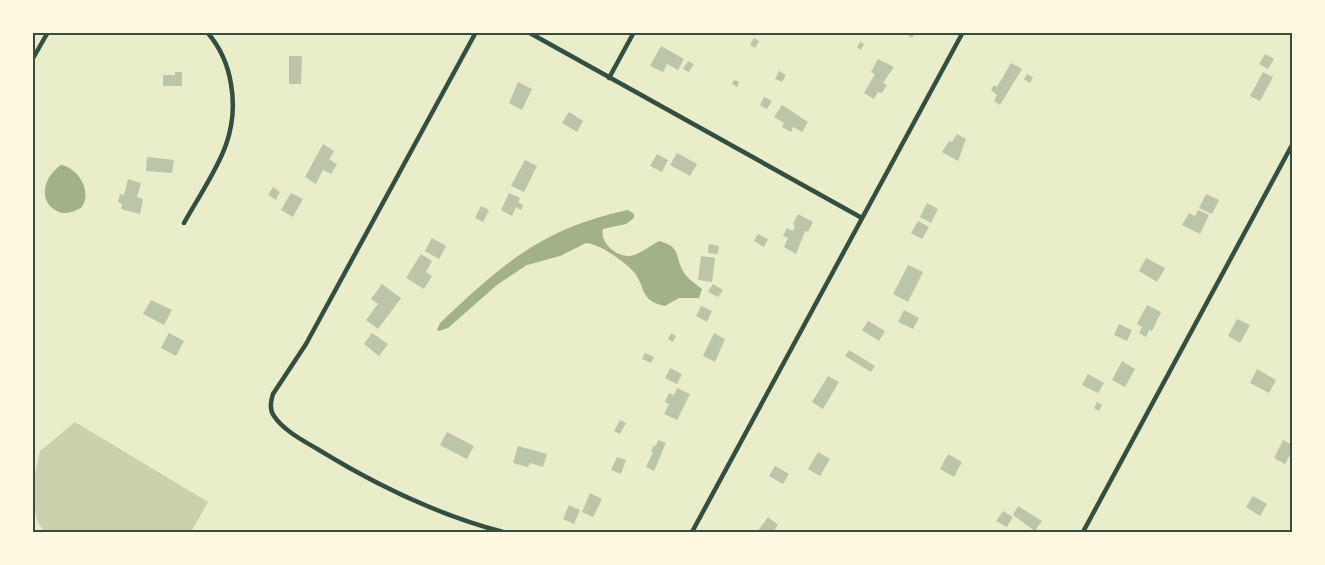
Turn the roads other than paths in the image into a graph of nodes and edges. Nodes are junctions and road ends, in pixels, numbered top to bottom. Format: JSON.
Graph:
{"nodes":[{"id":1,"x":48,"y":32,"type":"edge"},
{"id":2,"x":208,"y":32,"type":"edge"},
{"id":3,"x":476,"y":32,"type":"edge"},
{"id":4,"x":528,"y":32,"type":"edge"},
{"id":5,"x":634,"y":32,"type":"edge"},
{"id":6,"x":963,"y":32,"type":"edge"},
{"id":7,"x":32,"y":60,"type":"edge"},
{"id":8,"x":609,"y":78,"type":"junction"},
{"id":9,"x":1292,"y":145,"type":"edge"},
{"id":10,"x":862,"y":218,"type":"junction"},
{"id":11,"x":184,"y":223,"type":"dead end"},
{"id":12,"x":503,"y":532,"type":"edge"},
{"id":13,"x":692,"y":532,"type":"edge"},
{"id":14,"x":1083,"y":532,"type":"edge"}],
"edges":[{"from":1,"to":7,"type":"street"},
{"from":2,"to":11,"type":"street"},
{"from":3,"to":12,"type":"street"},
{"from":4,"to":8,"type":"street"},
{"from":5,"to":8,"type":"street"},
{"from":6,"to":10,"type":"street"},
{"from":8,"to":10,"type":"street"},
{"from":9,"to":14,"type":"street"},
{"from":10,"to":13,"type":"street"}]}
